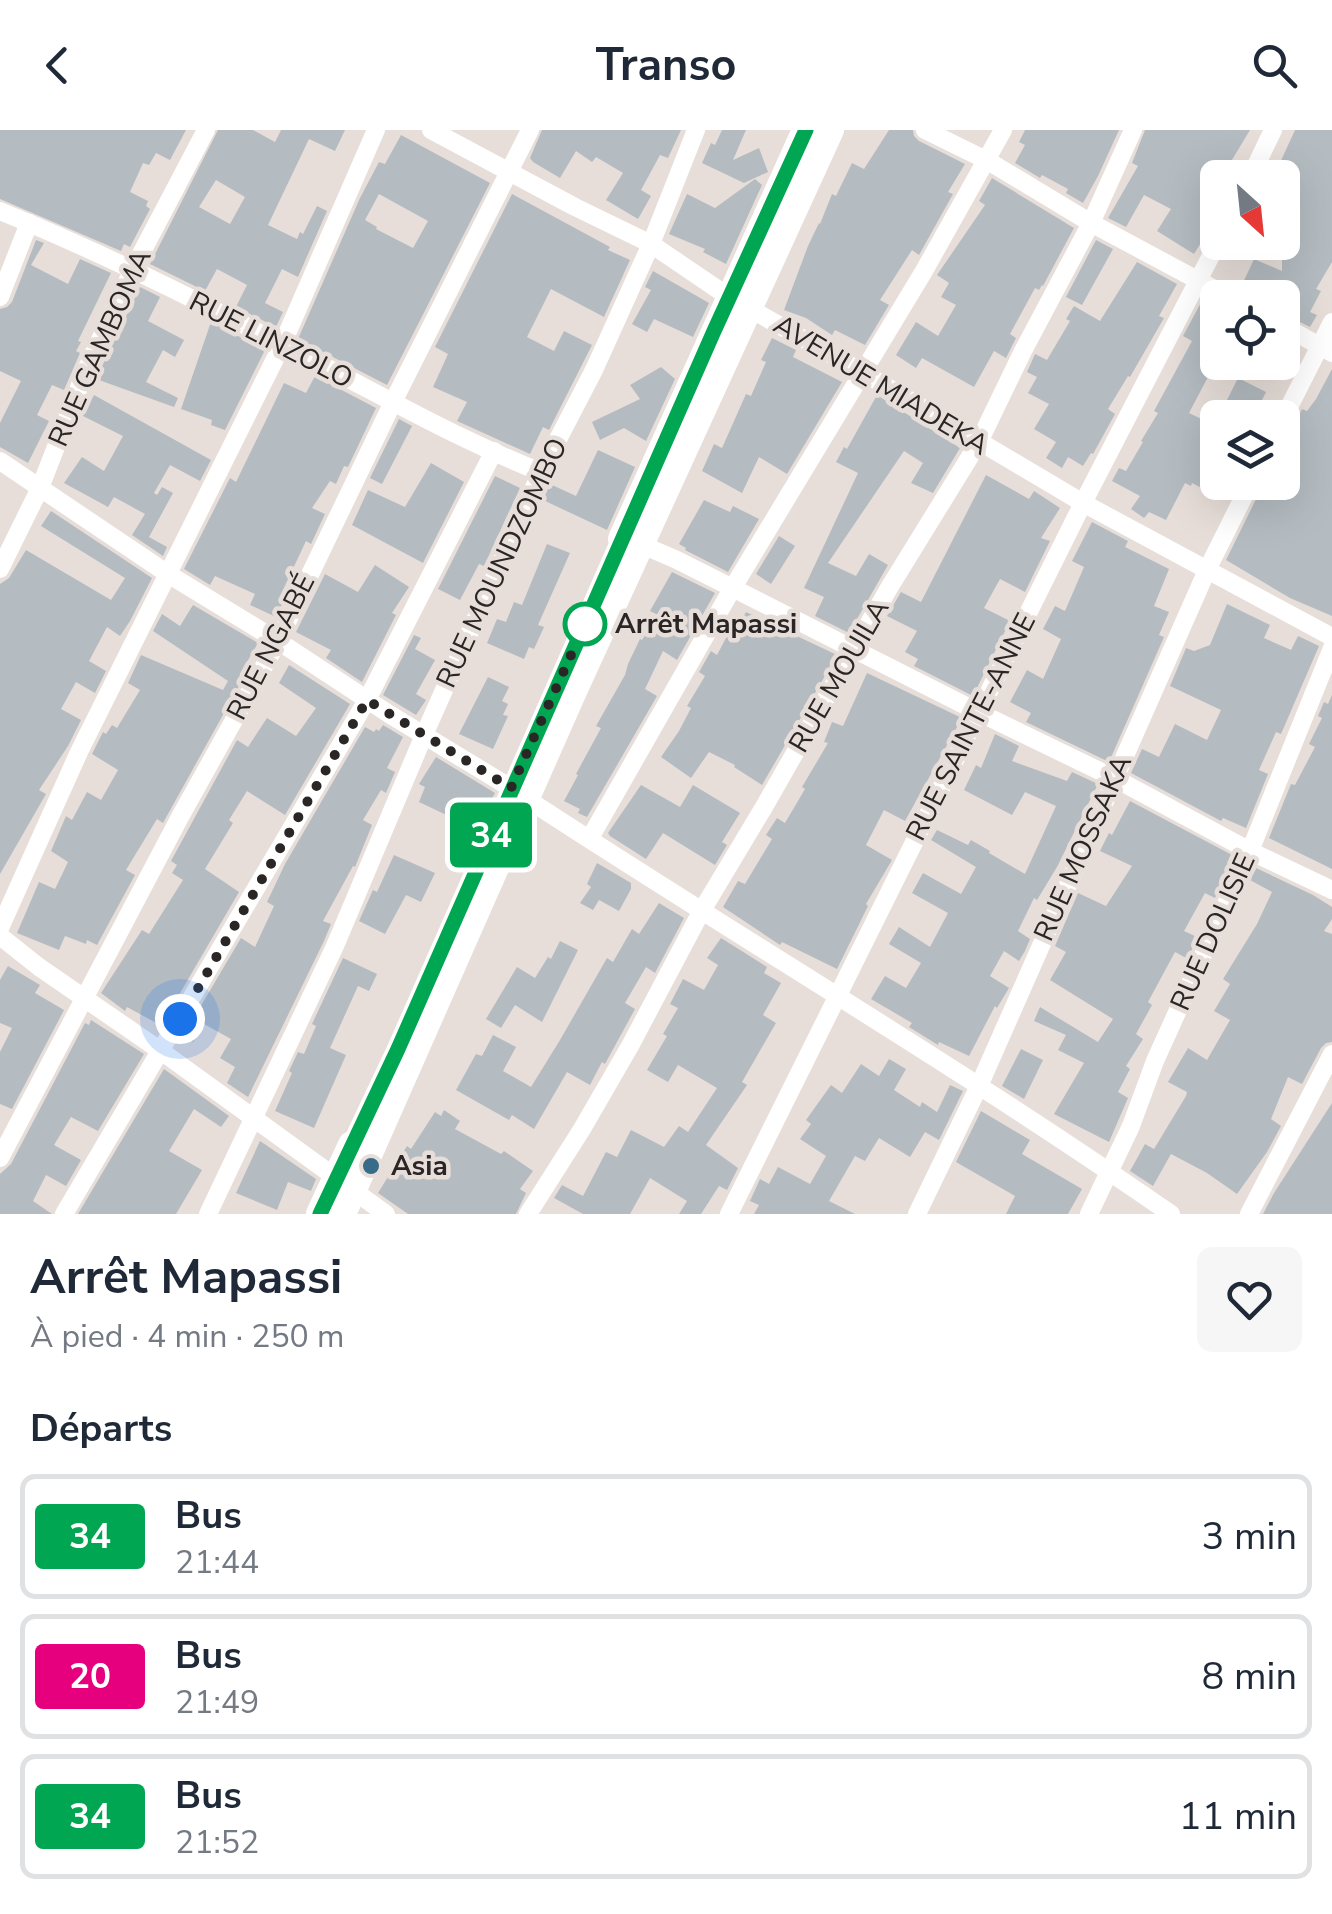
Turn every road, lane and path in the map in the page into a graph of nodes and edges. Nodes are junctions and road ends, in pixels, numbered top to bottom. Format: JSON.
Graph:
{"nodes":[{"id":1,"x":206,"y":130,"type":"edge"},
{"id":2,"x":376,"y":130,"type":"edge"},
{"id":3,"x":431,"y":130,"type":"edge"},
{"id":4,"x":530,"y":130,"type":"edge"},
{"id":5,"x":696,"y":130,"type":"edge"},
{"id":6,"x":806,"y":130,"type":"edge"},
{"id":7,"x":830,"y":130,"type":"edge"},
{"id":8,"x":926,"y":130,"type":"edge"},
{"id":9,"x":1004,"y":130,"type":"edge"},
{"id":10,"x":1133,"y":130,"type":"edge"},
{"id":11,"x":1273,"y":130,"type":"edge"},
{"id":12,"x":1259,"y":160,"type":"edge"},
{"id":13,"x":988,"y":161,"type":"junction"},
{"id":14,"x":508,"y":172,"type":"junction"},
{"id":15,"x":0,"y":211,"type":"edge"},
{"id":16,"x":29,"y":223,"type":"junction"},
{"id":17,"x":1090,"y":223,"type":"junction"},
{"id":18,"x":651,"y":244,"type":"junction"},
{"id":19,"x":1209,"y":260,"type":"edge"},
{"id":20,"x":132,"y":271,"type":"junction"},
{"id":21,"x":1198,"y":280,"type":"junction"},
{"id":22,"x":0,"y":297,"type":"edge"},
{"id":23,"x":739,"y":302,"type":"junction"},
{"id":24,"x":1332,"y":322,"type":"edge"},
{"id":25,"x":1300,"y":336,"type":"edge"},
{"id":26,"x":282,"y":344,"type":"junction"},
{"id":27,"x":1326,"y":350,"type":"edge"},
{"id":28,"x":862,"y":372,"type":"junction"},
{"id":29,"x":1295,"y":400,"type":"edge"},
{"id":30,"x":393,"y":402,"type":"junction"},
{"id":31,"x":979,"y":442,"type":"junction"},
{"id":32,"x":494,"y":451,"type":"junction"},
{"id":33,"x":0,"y":461,"type":"edge"},
{"id":34,"x":541,"y":472,"type":"junction"},
{"id":35,"x":40,"y":488,"type":"junction"},
{"id":36,"x":1242,"y":500,"type":"edge"},
{"id":37,"x":1083,"y":503,"type":"junction"},
{"id":38,"x":640,"y":544,"type":"junction"},
{"id":39,"x":1208,"y":568,"type":"junction"},
{"id":40,"x":0,"y":569,"type":"edge"},
{"id":41,"x":168,"y":574,"type":"junction"},
{"id":42,"x":732,"y":589,"type":"junction"},
{"id":43,"x":1332,"y":637,"type":"edge"},
{"id":44,"x":278,"y":641,"type":"junction"},
{"id":45,"x":1332,"y":648,"type":"edge"},
{"id":46,"x":854,"y":649,"type":"junction"},
{"id":47,"x":367,"y":700,"type":"junction"},
{"id":48,"x":978,"y":712,"type":"junction"},
{"id":49,"x":424,"y":735,"type":"junction"},
{"id":50,"x":1114,"y":778,"type":"junction"},
{"id":51,"x":519,"y":794,"type":"junction"},
{"id":52,"x":590,"y":838,"type":"junction"},
{"id":53,"x":1250,"y":851,"type":"junction"},
{"id":54,"x":1332,"y":890,"type":"edge"},
{"id":55,"x":700,"y":912,"type":"junction"},
{"id":56,"x":0,"y":928,"type":"edge"},
{"id":57,"x":0,"y":936,"type":"edge"},
{"id":58,"x":84,"y":996,"type":"junction"},
{"id":59,"x":836,"y":996,"type":"junction"},
{"id":60,"x":161,"y":1051,"type":"junction"},
{"id":61,"x":1332,"y":1054,"type":"edge"},
{"id":62,"x":978,"y":1086,"type":"junction"},
{"id":63,"x":254,"y":1119,"type":"junction"},
{"id":64,"x":0,"y":1158,"type":"edge"},
{"id":65,"x":1109,"y":1171,"type":"junction"},
{"id":66,"x":343,"y":1194,"type":"edge"},
{"id":67,"x":64,"y":1214,"type":"edge"},
{"id":68,"x":208,"y":1214,"type":"edge"},
{"id":69,"x":320,"y":1214,"type":"edge"},
{"id":70,"x":386,"y":1214,"type":"edge"},
{"id":71,"x":528,"y":1214,"type":"edge"},
{"id":72,"x":729,"y":1214,"type":"edge"},
{"id":73,"x":918,"y":1214,"type":"edge"},
{"id":74,"x":1089,"y":1214,"type":"edge"},
{"id":75,"x":1172,"y":1214,"type":"edge"},
{"id":76,"x":1249,"y":1214,"type":"edge"}],
"edges":[{"from":1,"to":20,"type":"street","name":"RUE GAMBOMA"},
{"from":2,"to":26,"type":"street"},
{"from":3,"to":14,"type":"street","name":"AVENUE MIADEKA"},
{"from":4,"to":14,"type":"street","name":"RUE NGABÉ"},
{"from":5,"to":18,"type":"street","name":"RUE MOUNDZOMBO"},
{"from":6,"to":23,"type":"main road"},
{"from":7,"to":23,"type":"main road"},
{"from":8,"to":13,"type":"street"},
{"from":9,"to":13,"type":"street"},
{"from":10,"to":17,"type":"street","name":"RUE MOUILA"},
{"from":11,"to":12,"type":"street"},
{"from":13,"to":17,"type":"street"},
{"from":13,"to":28,"type":"street"},
{"from":14,"to":18,"type":"street","name":"AVENUE MIADEKA"},
{"from":14,"to":30,"type":"street","name":"RUE NGABÉ"},
{"from":15,"to":16,"type":"street","name":"RUE LINZOLO"},
{"from":16,"to":20,"type":"street","name":"RUE LINZOLO"},
{"from":16,"to":22,"type":"street"},
{"from":17,"to":21,"type":"street"},
{"from":17,"to":31,"type":"street","name":"RUE MOUILA"},
{"from":18,"to":23,"type":"street","name":"AVENUE MIADEKA"},
{"from":18,"to":34,"type":"street","name":"RUE MOUNDZOMBO"},
{"from":19,"to":21,"type":"street","name":"RUE SAINTE-ANNE"},
{"from":20,"to":26,"type":"street","name":"RUE LINZOLO"},
{"from":20,"to":35,"type":"street","name":"RUE GAMBOMA"},
{"from":21,"to":37,"type":"street","name":"RUE SAINTE-ANNE"},
{"from":23,"to":28,"type":"street","name":"AVENUE MIADEKA"},
{"from":23,"to":38,"type":"main road"},
{"from":23,"to":51,"type":"main road"},
{"from":24,"to":27,"type":"street"},
{"from":25,"to":27,"type":"street"},
{"from":26,"to":30,"type":"street","name":"RUE LINZOLO"},
{"from":26,"to":41,"type":"street"},
{"from":27,"to":29,"type":"street"},
{"from":28,"to":31,"type":"street","name":"AVENUE MIADEKA"},
{"from":28,"to":42,"type":"street"},
{"from":30,"to":32,"type":"street","name":"RUE LINZOLO"},
{"from":30,"to":44,"type":"street","name":"RUE NGABÉ"},
{"from":31,"to":37,"type":"street","name":"AVENUE MIADEKA"},
{"from":31,"to":46,"type":"street","name":"RUE MOUILA"},
{"from":32,"to":34,"type":"street","name":"RUE LINZOLO"},
{"from":32,"to":47,"type":"street"},
{"from":33,"to":35,"type":"street"},
{"from":34,"to":49,"type":"street","name":"RUE MOUNDZOMBO"},
{"from":35,"to":40,"type":"street","name":"RUE GAMBOMA"},
{"from":35,"to":41,"type":"street"},
{"from":36,"to":39,"type":"street","name":"RUE MOSSAKA"},
{"from":37,"to":39,"type":"street","name":"AVENUE MIADEKA"},
{"from":37,"to":48,"type":"street","name":"RUE SAINTE-ANNE"},
{"from":38,"to":42,"type":"street"},
{"from":38,"to":51,"type":"main road"},
{"from":39,"to":43,"type":"street","name":"AVENUE MIADEKA"},
{"from":39,"to":50,"type":"street","name":"RUE MOSSAKA"},
{"from":41,"to":44,"type":"street"},
{"from":41,"to":56,"type":"street"},
{"from":42,"to":46,"type":"street"},
{"from":42,"to":52,"type":"street"},
{"from":44,"to":47,"type":"street"},
{"from":44,"to":58,"type":"street","name":"RUE NGABÉ"},
{"from":45,"to":53,"type":"street","name":"RUE DOLISIE"},
{"from":46,"to":48,"type":"street"},
{"from":46,"to":55,"type":"street","name":"RUE MOUILA"},
{"from":47,"to":49,"type":"street"},
{"from":47,"to":60,"type":"street"},
{"from":48,"to":50,"type":"street"},
{"from":48,"to":59,"type":"street","name":"RUE SAINTE-ANNE"},
{"from":49,"to":51,"type":"street"},
{"from":49,"to":63,"type":"street","name":"RUE MOUNDZOMBO"},
{"from":50,"to":53,"type":"street"},
{"from":50,"to":62,"type":"street","name":"RUE MOSSAKA"},
{"from":51,"to":52,"type":"street"},
{"from":51,"to":66,"type":"main road"},
{"from":52,"to":55,"type":"street"},
{"from":53,"to":54,"type":"street"},
{"from":53,"to":65,"type":"street","name":"RUE DOLISIE"},
{"from":55,"to":59,"type":"street"},
{"from":55,"to":71,"type":"street","name":"RUE MOUILA"},
{"from":57,"to":58,"type":"street"},
{"from":58,"to":60,"type":"street"},
{"from":58,"to":64,"type":"street","name":"RUE NGABÉ"},
{"from":59,"to":62,"type":"street"},
{"from":59,"to":72,"type":"street","name":"RUE SAINTE-ANNE"},
{"from":60,"to":63,"type":"street"},
{"from":60,"to":67,"type":"street"},
{"from":61,"to":76,"type":"street"},
{"from":62,"to":65,"type":"street"},
{"from":62,"to":73,"type":"street","name":"RUE MOSSAKA"},
{"from":63,"to":66,"type":"street"},
{"from":63,"to":68,"type":"street","name":"RUE MOUNDZOMBO"},
{"from":65,"to":74,"type":"street","name":"RUE DOLISIE"},
{"from":65,"to":75,"type":"street"},
{"from":66,"to":69,"type":"main road"},
{"from":66,"to":70,"type":"street"}]}
